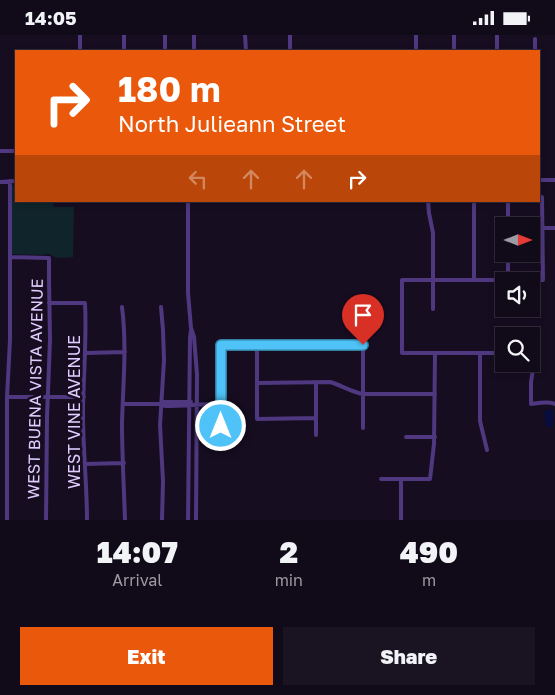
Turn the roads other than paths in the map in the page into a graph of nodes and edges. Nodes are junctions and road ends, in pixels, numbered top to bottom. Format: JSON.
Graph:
{"nodes":[{"id":1,"x":80,"y":35,"type":"edge"},
{"id":2,"x":124,"y":35,"type":"edge"},
{"id":3,"x":165,"y":35,"type":"edge"},
{"id":4,"x":194,"y":35,"type":"edge"},
{"id":5,"x":245,"y":35,"type":"edge"},
{"id":6,"x":290,"y":35,"type":"edge"},
{"id":7,"x":416,"y":35,"type":"edge"},
{"id":8,"x":454,"y":35,"type":"edge"},
{"id":9,"x":497,"y":35,"type":"edge"},
{"id":10,"x":535,"y":39,"type":"dead end"},
{"id":11,"x":80,"y":50,"type":"edge"},
{"id":12,"x":124,"y":50,"type":"edge"},
{"id":13,"x":165,"y":50,"type":"edge"},
{"id":14,"x":194,"y":50,"type":"edge"},
{"id":15,"x":246,"y":50,"type":"edge"},
{"id":16,"x":290,"y":50,"type":"edge"},
{"id":17,"x":416,"y":50,"type":"edge"},
{"id":18,"x":454,"y":50,"type":"edge"},
{"id":19,"x":497,"y":50,"type":"edge"},
{"id":20,"x":535,"y":50,"type":"edge"},
{"id":21,"x":0,"y":151,"type":"edge"},
{"id":22,"x":15,"y":151,"type":"edge"},
{"id":23,"x":540,"y":180,"type":"edge"},
{"id":24,"x":555,"y":180,"type":"edge"},
{"id":25,"x":0,"y":181,"type":"edge"},
{"id":26,"x":10,"y":181,"type":"junction"},
{"id":27,"x":15,"y":181,"type":"edge"},
{"id":28,"x":542,"y":197,"type":"dead end"},
{"id":29,"x":188,"y":202,"type":"edge"},
{"id":30,"x":428,"y":202,"type":"edge"},
{"id":31,"x":474,"y":202,"type":"edge"},
{"id":32,"x":508,"y":202,"type":"edge"},
{"id":33,"x":508,"y":217,"type":"edge"},
{"id":34,"x":542,"y":227,"type":"junction"},
{"id":35,"x":555,"y":228,"type":"edge"},
{"id":36,"x":10,"y":257,"type":"junction"},
{"id":37,"x":432,"y":280,"type":"junction"},
{"id":38,"x":474,"y":280,"type":"junction"},
{"id":39,"x":495,"y":280,"type":"edge"},
{"id":40,"x":540,"y":280,"type":"edge"},
{"id":41,"x":49,"y":303,"type":"junction"},
{"id":42,"x":122,"y":307,"type":"dead end"},
{"id":43,"x":161,"y":307,"type":"dead end"},
{"id":44,"x":432,"y":309,"type":"dead end"},
{"id":45,"x":191,"y":328,"type":"junction"},
{"id":46,"x":257,"y":345,"type":"junction"},
{"id":47,"x":125,"y":352,"type":"junction"},
{"id":48,"x":86,"y":353,"type":"junction"},
{"id":49,"x":435,"y":353,"type":"junction"},
{"id":50,"x":480,"y":353,"type":"junction"},
{"id":51,"x":495,"y":353,"type":"edge"},
{"id":52,"x":532,"y":372,"type":"edge"},
{"id":53,"x":316,"y":382,"type":"junction"},
{"id":54,"x":257,"y":383,"type":"junction"},
{"id":55,"x":363,"y":394,"type":"junction"},
{"id":56,"x":435,"y":394,"type":"junction"},
{"id":57,"x":7,"y":397,"type":"junction"},
{"id":58,"x":48,"y":397,"type":"junction"},
{"id":59,"x":84,"y":397,"type":"junction"},
{"id":60,"x":554,"y":403,"type":"edge"},
{"id":61,"x":123,"y":404,"type":"junction"},
{"id":62,"x":161,"y":404,"type":"junction"},
{"id":63,"x":190,"y":404,"type":"junction"},
{"id":64,"x":197,"y":404,"type":"junction"},
{"id":65,"x":221,"y":404,"type":"junction"},
{"id":66,"x":316,"y":419,"type":"junction"},
{"id":67,"x":221,"y":426,"type":"dead end"},
{"id":68,"x":363,"y":428,"type":"dead end"},
{"id":69,"x":316,"y":435,"type":"dead end"},
{"id":70,"x":406,"y":437,"type":"dead end"},
{"id":71,"x":434,"y":437,"type":"junction"},
{"id":72,"x":488,"y":450,"type":"dead end"},
{"id":73,"x":124,"y":463,"type":"junction"},
{"id":74,"x":85,"y":464,"type":"junction"},
{"id":75,"x":381,"y":479,"type":"dead end"},
{"id":76,"x":401,"y":479,"type":"junction"},
{"id":77,"x":7,"y":520,"type":"edge"},
{"id":78,"x":46,"y":520,"type":"edge"},
{"id":79,"x":88,"y":520,"type":"edge"},
{"id":80,"x":125,"y":520,"type":"edge"},
{"id":81,"x":162,"y":520,"type":"edge"},
{"id":82,"x":188,"y":520,"type":"edge"},
{"id":83,"x":196,"y":520,"type":"edge"},
{"id":84,"x":401,"y":520,"type":"edge"}],
"edges":[{"from":1,"to":11,"type":"street"},
{"from":2,"to":12,"type":"street"},
{"from":3,"to":13,"type":"street"},
{"from":4,"to":14,"type":"street"},
{"from":5,"to":15,"type":"street"},
{"from":6,"to":16,"type":"street"},
{"from":7,"to":17,"type":"street"},
{"from":8,"to":18,"type":"street"},
{"from":9,"to":19,"type":"street"},
{"from":10,"to":20,"type":"street"},
{"from":21,"to":22,"type":"street"},
{"from":23,"to":24,"type":"street"},
{"from":25,"to":26,"type":"street"},
{"from":26,"to":27,"type":"street"},
{"from":26,"to":36,"type":"street"},
{"from":28,"to":34,"type":"street"},
{"from":29,"to":45,"type":"street"},
{"from":30,"to":37,"type":"street"},
{"from":31,"to":38,"type":"street"},
{"from":32,"to":33,"type":"street"},
{"from":34,"to":35,"type":"street"},
{"from":34,"to":40,"type":"street"},
{"from":36,"to":41,"type":"street","name":"WEST BUENA VISTA AVENUE"},
{"from":36,"to":57,"type":"street"},
{"from":37,"to":38,"type":"street"},
{"from":37,"to":44,"type":"street"},
{"from":37,"to":49,"type":"street"},
{"from":38,"to":39,"type":"street"},
{"from":41,"to":48,"type":"street","name":"WEST VINE AVENUE"},
{"from":41,"to":58,"type":"street","name":"WEST BUENA VISTA AVENUE"},
{"from":42,"to":47,"type":"street"},
{"from":43,"to":62,"type":"street"},
{"from":45,"to":63,"type":"street"},
{"from":45,"to":64,"type":"street"},
{"from":46,"to":54,"type":"street"},
{"from":46,"to":55,"type":"street"},
{"from":46,"to":65,"type":"street"},
{"from":47,"to":48,"type":"street"},
{"from":47,"to":61,"type":"street"},
{"from":48,"to":59,"type":"street","name":"WEST VINE AVENUE"},
{"from":49,"to":50,"type":"street"},
{"from":49,"to":56,"type":"street"},
{"from":50,"to":51,"type":"street"},
{"from":50,"to":72,"type":"street"},
{"from":52,"to":60,"type":"street"},
{"from":53,"to":54,"type":"street"},
{"from":53,"to":55,"type":"street"},
{"from":53,"to":66,"type":"street"},
{"from":54,"to":66,"type":"street"},
{"from":55,"to":56,"type":"street"},
{"from":55,"to":68,"type":"street"},
{"from":56,"to":71,"type":"street"},
{"from":57,"to":58,"type":"street"},
{"from":57,"to":77,"type":"street"},
{"from":58,"to":59,"type":"street"},
{"from":58,"to":78,"type":"street","name":"WEST BUENA VISTA AVENUE"},
{"from":59,"to":74,"type":"street","name":"WEST VINE AVENUE"},
{"from":61,"to":62,"type":"street"},
{"from":61,"to":73,"type":"street"},
{"from":62,"to":63,"type":"street"},
{"from":62,"to":81,"type":"street"},
{"from":63,"to":64,"type":"street"},
{"from":63,"to":82,"type":"street"},
{"from":64,"to":65,"type":"street"},
{"from":64,"to":83,"type":"street"},
{"from":65,"to":67,"type":"street"},
{"from":66,"to":69,"type":"street"},
{"from":70,"to":71,"type":"street"},
{"from":71,"to":76,"type":"street"},
{"from":73,"to":74,"type":"street"},
{"from":73,"to":80,"type":"street"},
{"from":74,"to":79,"type":"street","name":"WEST VINE AVENUE"},
{"from":75,"to":76,"type":"street"},
{"from":76,"to":84,"type":"street"}]}
